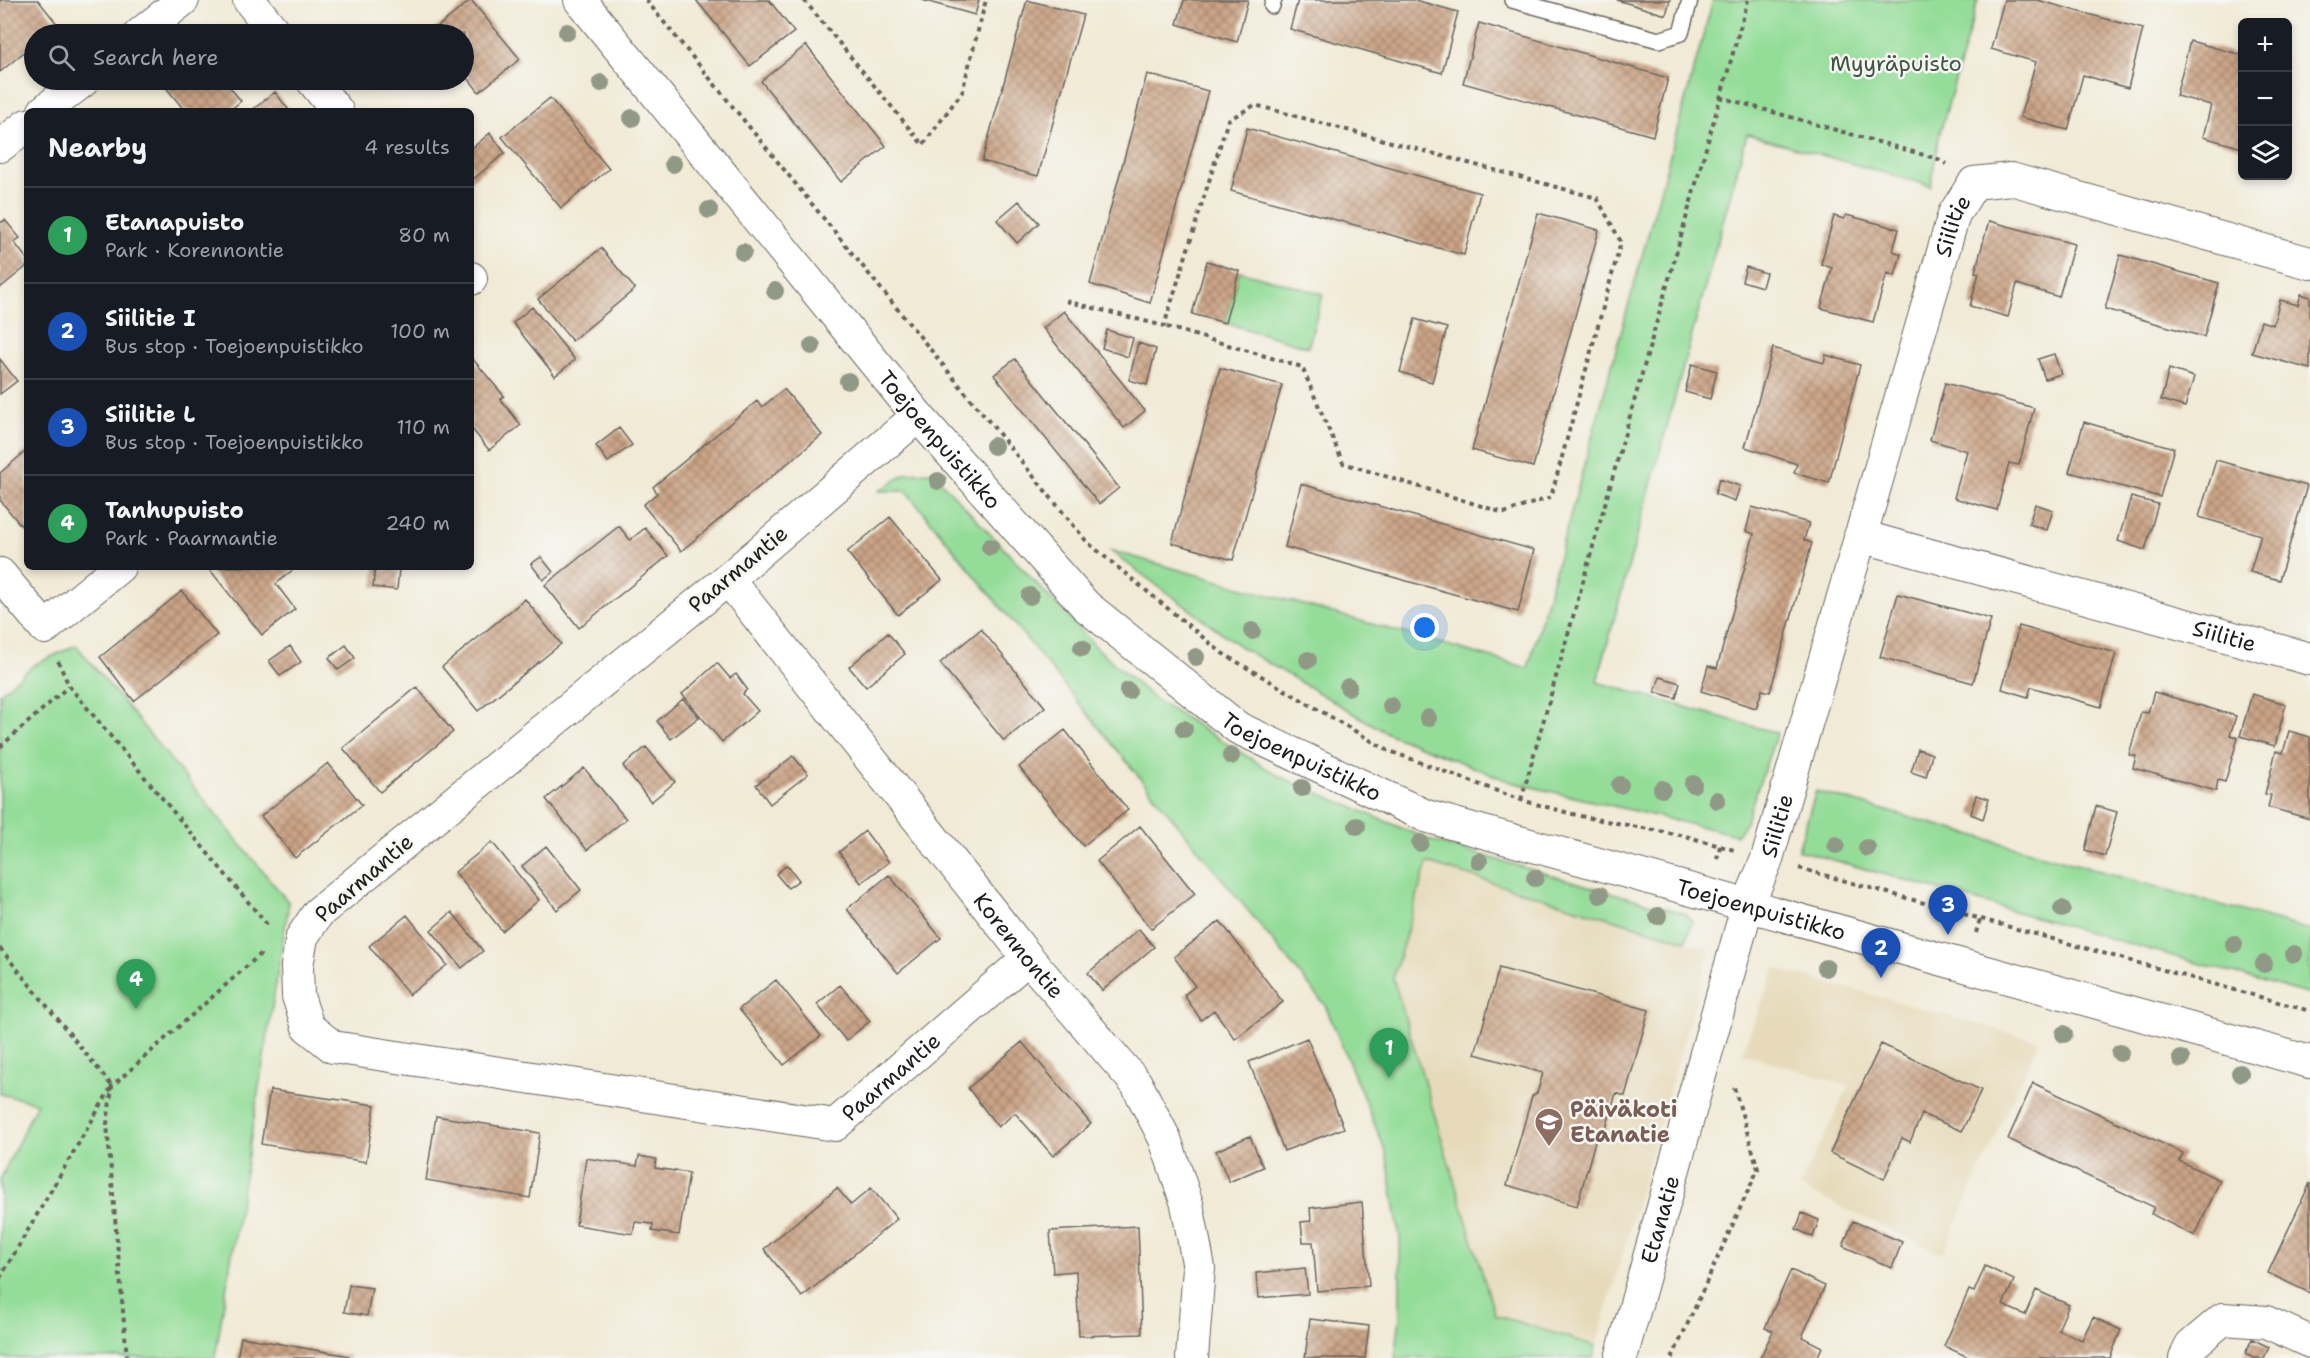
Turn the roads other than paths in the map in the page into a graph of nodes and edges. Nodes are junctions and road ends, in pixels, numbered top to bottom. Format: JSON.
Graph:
{"nodes":[{"id":1,"x":183,"y":0,"type":"edge"},
{"id":2,"x":249,"y":0,"type":"edge"},
{"id":3,"x":580,"y":0,"type":"edge"},
{"id":4,"x":1512,"y":0,"type":"edge"},
{"id":5,"x":1690,"y":0,"type":"edge"},
{"id":6,"x":153,"y":24,"type":"edge"},
{"id":7,"x":268,"y":24,"type":"edge"},
{"id":8,"x":71,"y":90,"type":"edge"},
{"id":9,"x":320,"y":90,"type":"edge"},
{"id":10,"x":48,"y":108,"type":"edge"},
{"id":11,"x":335,"y":108,"type":"edge"},
{"id":12,"x":24,"y":127,"type":"edge"},
{"id":13,"x":0,"y":146,"type":"edge"},
{"id":14,"x":2310,"y":263,"type":"edge"},
{"id":15,"x":918,"y":416,"type":"junction"},
{"id":16,"x":1860,"y":536,"type":"junction"},
{"id":17,"x":115,"y":570,"type":"edge"},
{"id":18,"x":0,"y":574,"type":"edge"},
{"id":19,"x":728,"y":579,"type":"junction"},
{"id":20,"x":2310,"y":659,"type":"edge"},
{"id":21,"x":1747,"y":907,"type":"junction"},
{"id":22,"x":1028,"y":958,"type":"junction"},
{"id":23,"x":2310,"y":1062,"type":"edge"},
{"id":24,"x":2310,"y":1342,"type":"edge"},
{"id":25,"x":1192,"y":1358,"type":"edge"},
{"id":26,"x":1621,"y":1358,"type":"edge"},
{"id":27,"x":2185,"y":1358,"type":"edge"}],
"edges":[{"from":1,"to":6,"type":"street"},
{"from":2,"to":7,"type":"street"},
{"from":3,"to":15,"type":"street","name":"Toejoenpuistikko"},
{"from":4,"to":5,"type":"lane"},
{"from":8,"to":10,"type":"street"},
{"from":9,"to":11,"type":"street"},
{"from":12,"to":13,"type":"street"},
{"from":14,"to":16,"type":"street","name":"Siilitie"},
{"from":15,"to":19,"type":"street","name":"Paarmantie"},
{"from":15,"to":21,"type":"street","name":"Toejoenpuistikko"},
{"from":16,"to":20,"type":"street","name":"Siilitie"},
{"from":16,"to":21,"type":"street","name":"Siilitie"},
{"from":17,"to":18,"type":"street"},
{"from":19,"to":22,"type":"street","name":"Korennontie"},
{"from":19,"to":22,"type":"street","name":"Paarmantie"},
{"from":21,"to":23,"type":"street","name":"Toejoenpuistikko"},
{"from":21,"to":26,"type":"street","name":"Etanatie"},
{"from":22,"to":25,"type":"street","name":"Korennontie"},
{"from":24,"to":27,"type":"street"}]}
